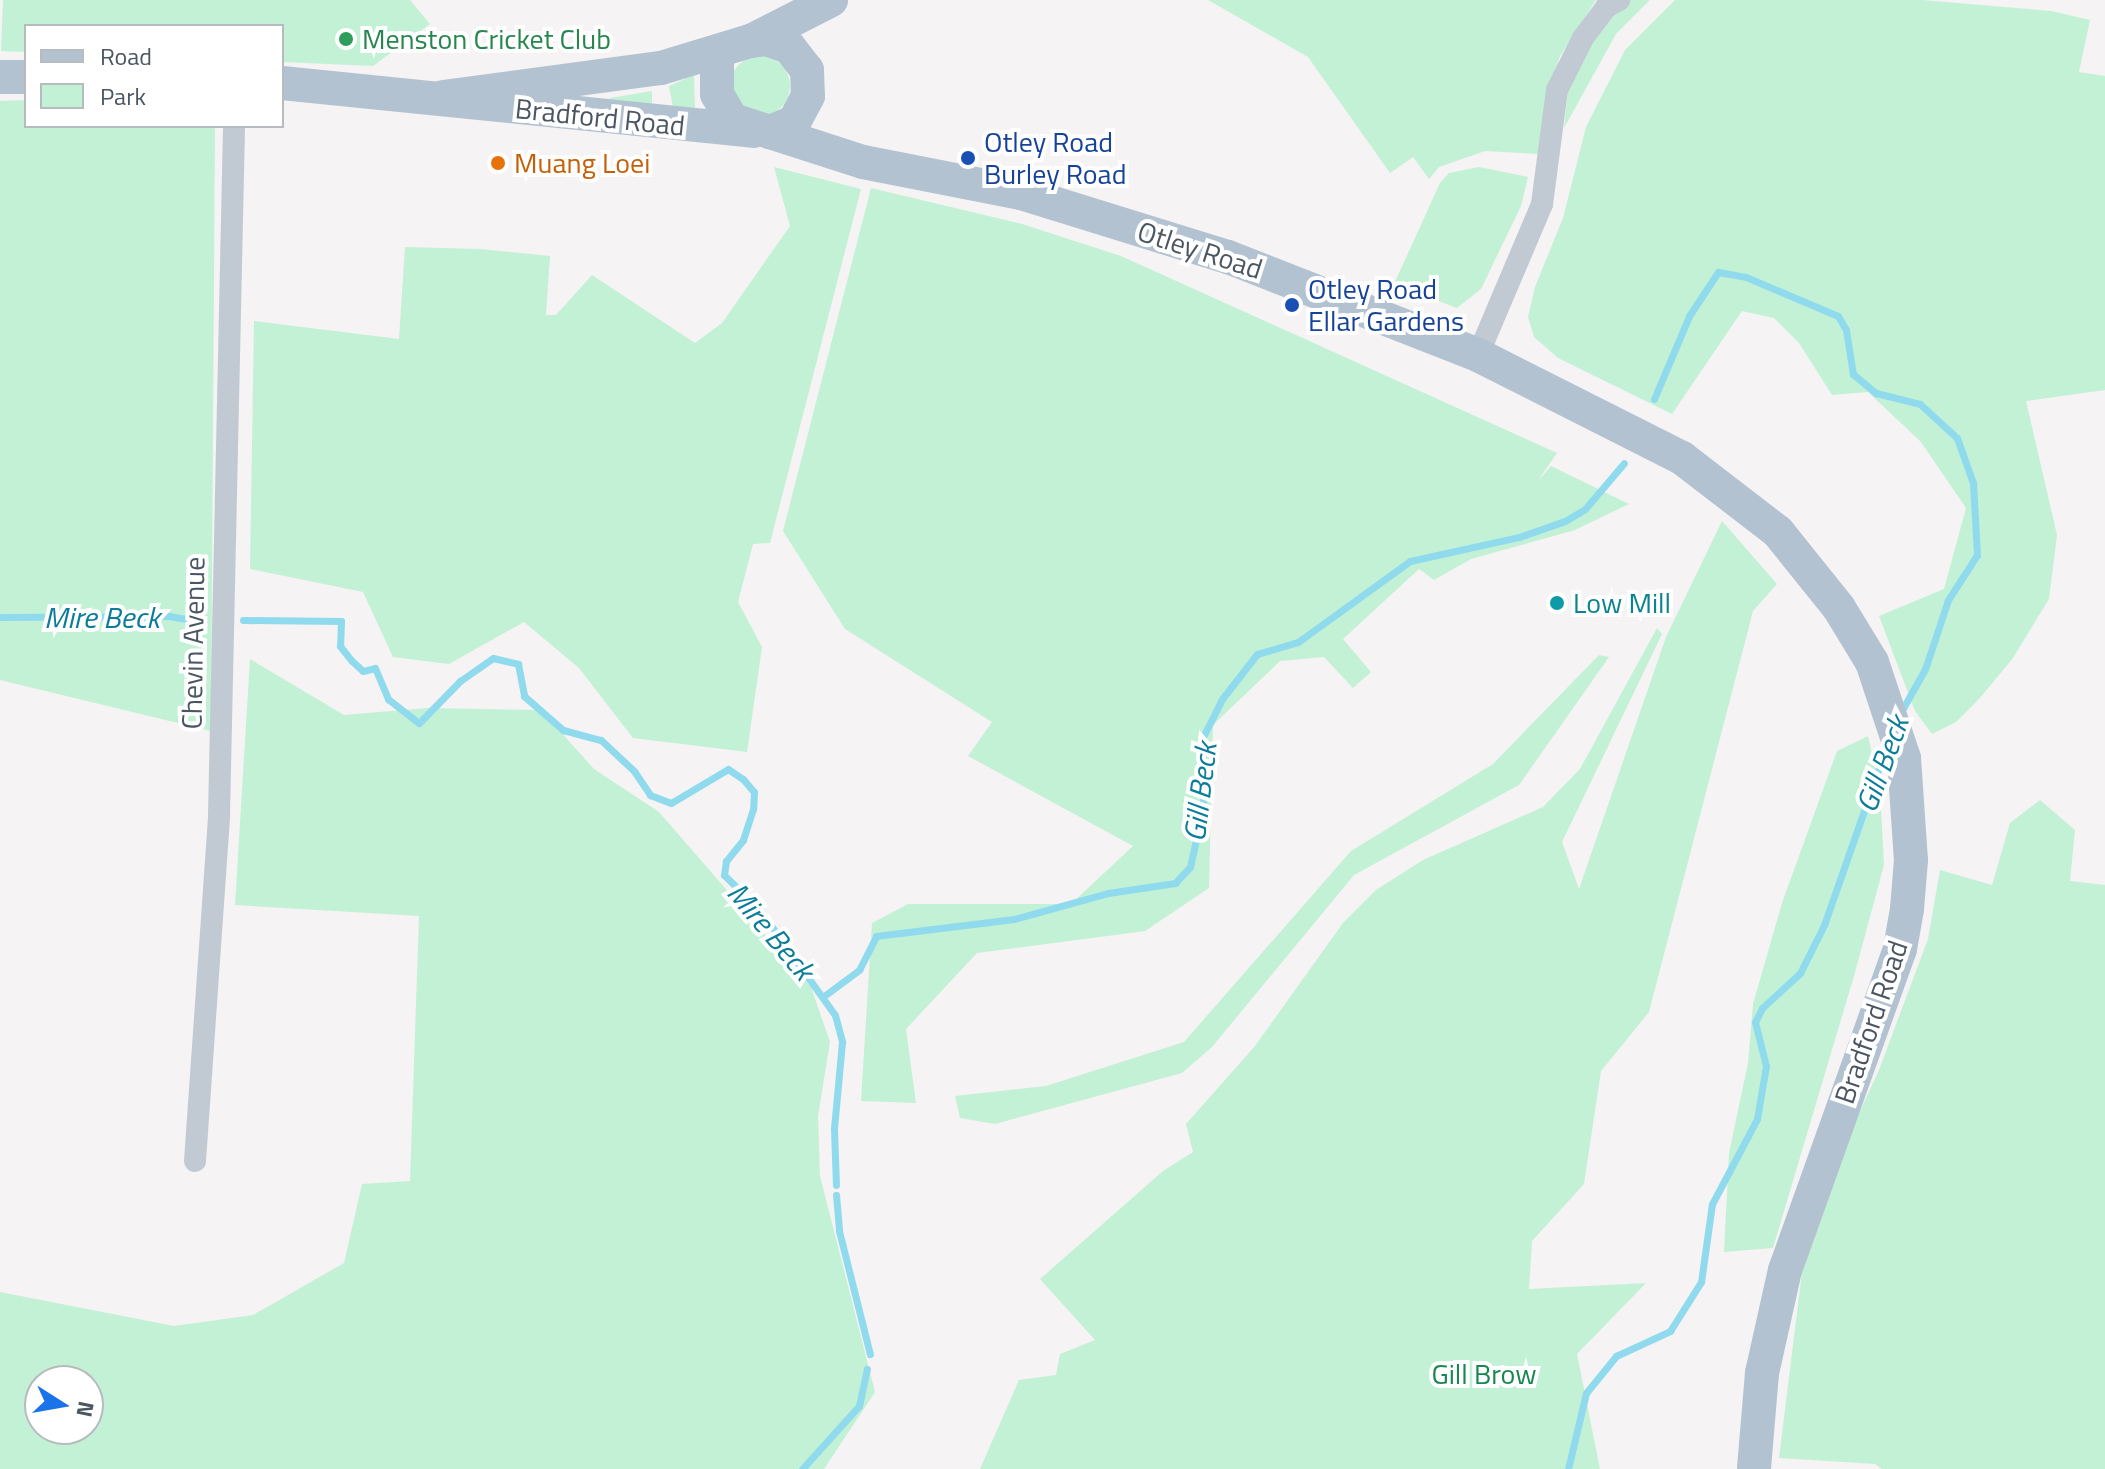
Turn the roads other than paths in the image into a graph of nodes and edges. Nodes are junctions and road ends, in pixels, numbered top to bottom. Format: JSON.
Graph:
{"nodes":[{"id":1,"x":831,"y":0,"type":"edge"},
{"id":2,"x":840,"y":0,"type":"edge"},
{"id":3,"x":1619,"y":0,"type":"edge"},
{"id":4,"x":750,"y":41,"type":"junction"},
{"id":5,"x":717,"y":52,"type":"junction"},
{"id":6,"x":0,"y":77,"type":"edge"},
{"id":7,"x":24,"y":77,"type":"edge"},
{"id":8,"x":284,"y":83,"type":"edge"},
{"id":9,"x":808,"y":83,"type":"junction"},
{"id":10,"x":443,"y":97,"type":"junction"},
{"id":11,"x":234,"y":128,"type":"edge"},
{"id":12,"x":764,"y":132,"type":"junction"},
{"id":13,"x":904,"y":168,"type":"junction"},
{"id":14,"x":1478,"y":355,"type":"junction"},
{"id":15,"x":1638,"y":433,"type":"joint"},
{"id":16,"x":195,"y":1161,"type":"dead end"},
{"id":17,"x":1754,"y":1469,"type":"edge"}],
"edges":[{"from":1,"to":4,"type":"main road"},
{"from":2,"to":9,"type":"main road"},
{"from":3,"to":14,"type":"street"},
{"from":4,"to":5,"type":"main road"},
{"from":4,"to":9,"type":"main road"},
{"from":5,"to":10,"type":"main road","name":"Bradford Road"},
{"from":5,"to":12,"type":"main road"},
{"from":6,"to":7,"type":"main road"},
{"from":8,"to":10,"type":"main road","name":"Bradford Road"},
{"from":9,"to":12,"type":"main road"},
{"from":9,"to":13,"type":"main road"},
{"from":10,"to":12,"type":"main road","name":"Bradford Road"},
{"from":11,"to":16,"type":"street","name":"Chevin Avenue"},
{"from":12,"to":13,"type":"main road"},
{"from":13,"to":14,"type":"main road","name":"Otley Road"},
{"from":14,"to":15,"type":"main road","name":"Otley Road"},
{"from":15,"to":17,"type":"main road","name":"Bradford Road"}]}
